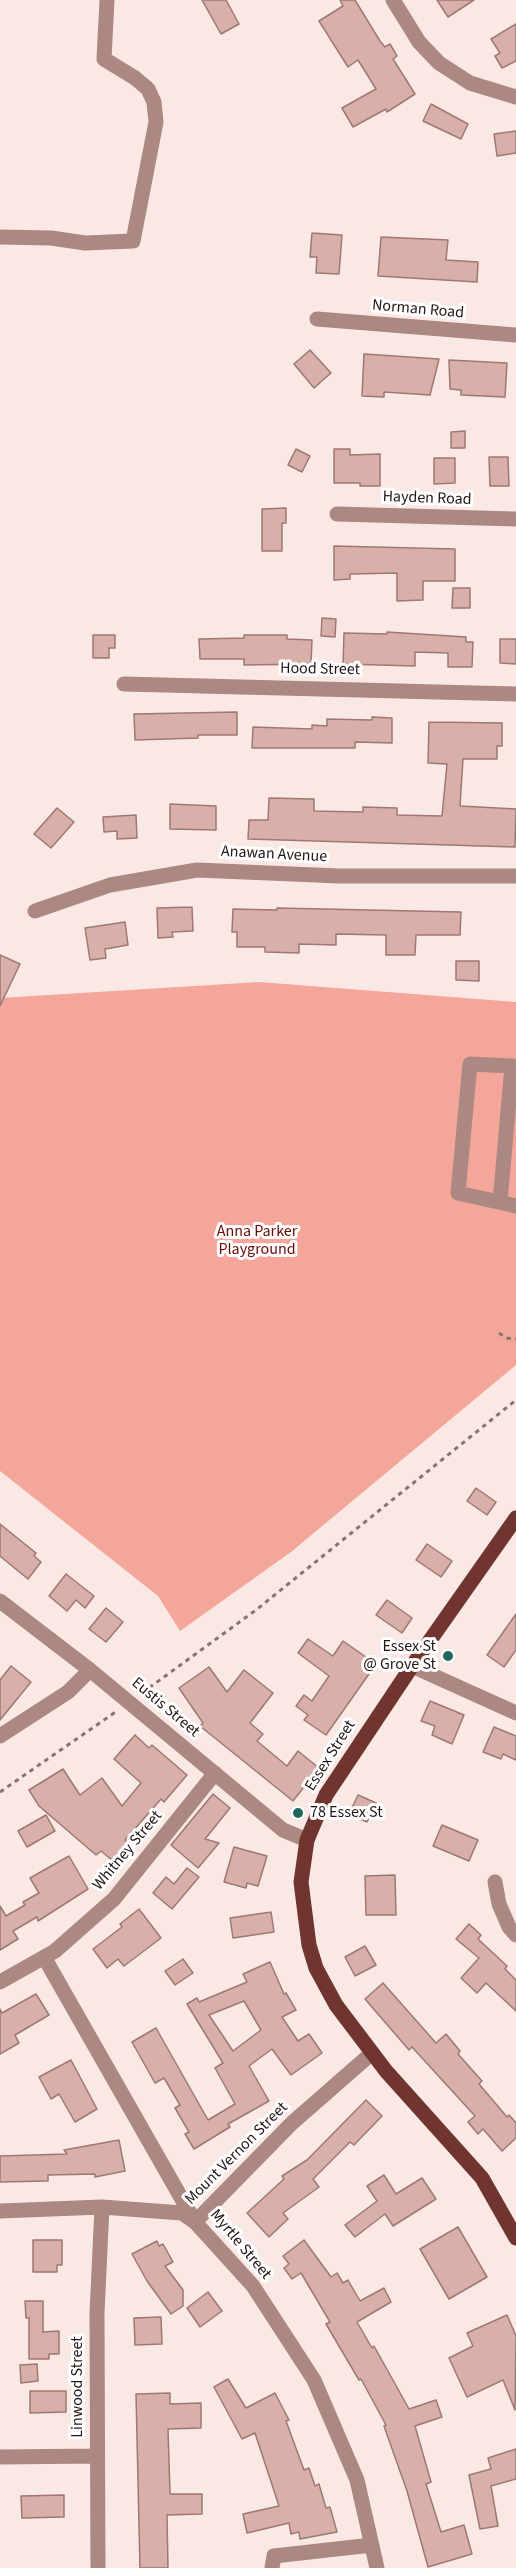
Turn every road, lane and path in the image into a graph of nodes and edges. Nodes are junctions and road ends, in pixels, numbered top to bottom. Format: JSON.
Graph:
{"nodes":[{"id":1,"x":107,"y":0,"type":"edge"},
{"id":2,"x":393,"y":0,"type":"edge"},
{"id":3,"x":516,"y":97,"type":"edge"},
{"id":4,"x":0,"y":237,"type":"edge"},
{"id":5,"x":317,"y":319,"type":"dead end"},
{"id":6,"x":516,"y":335,"type":"edge"},
{"id":7,"x":337,"y":514,"type":"dead end"},
{"id":8,"x":516,"y":519,"type":"edge"},
{"id":9,"x":124,"y":684,"type":"dead end"},
{"id":10,"x":516,"y":694,"type":"edge"},
{"id":11,"x":516,"y":876,"type":"edge"},
{"id":12,"x":35,"y":911,"type":"dead end"},
{"id":13,"x":500,"y":1202,"type":"junction"},
{"id":14,"x":516,"y":1206,"type":"edge"},
{"id":15,"x":499,"y":1333,"type":"dead end"},
{"id":16,"x":516,"y":1339,"type":"edge"},
{"id":17,"x":516,"y":1400,"type":"edge"},
{"id":18,"x":516,"y":1518,"type":"edge"},
{"id":19,"x":0,"y":1601,"type":"edge"},
{"id":20,"x":412,"y":1666,"type":"junction"},
{"id":21,"x":90,"y":1670,"type":"junction"},
{"id":22,"x":129,"y":1702,"type":"junction"},
{"id":23,"x":516,"y":1713,"type":"edge"},
{"id":24,"x":0,"y":1736,"type":"edge"},
{"id":25,"x":215,"y":1773,"type":"junction"},
{"id":26,"x":0,"y":1792,"type":"edge"},
{"id":27,"x":307,"y":1840,"type":"junction"},
{"id":28,"x":495,"y":1882,"type":"dead end"},
{"id":29,"x":516,"y":1935,"type":"edge"},
{"id":30,"x":44,"y":1957,"type":"junction"},
{"id":31,"x":0,"y":1982,"type":"edge"},
{"id":32,"x":372,"y":2053,"type":"junction"},
{"id":33,"x":102,"y":2207,"type":"junction"},
{"id":34,"x":0,"y":2211,"type":"edge"},
{"id":35,"x":195,"y":2222,"type":"junction"},
{"id":36,"x":516,"y":2238,"type":"edge"},
{"id":37,"x":96,"y":2456,"type":"junction"},
{"id":38,"x":0,"y":2457,"type":"edge"},
{"id":39,"x":372,"y":2545,"type":"junction"},
{"id":40,"x":98,"y":2568,"type":"edge"},
{"id":41,"x":272,"y":2568,"type":"edge"},
{"id":42,"x":377,"y":2568,"type":"edge"}],
"edges":[{"from":1,"to":4,"type":"street"},
{"from":2,"to":3,"type":"street"},
{"from":5,"to":6,"type":"street","name":"Norman Road"},
{"from":7,"to":8,"type":"street","name":"Hayden Road"},
{"from":9,"to":10,"type":"street","name":"Hood Street"},
{"from":11,"to":12,"type":"street","name":"Anawan Avenue"},
{"from":13,"to":13,"type":"street"},
{"from":13,"to":14,"type":"street"},
{"from":15,"to":16,"type":"path"},
{"from":17,"to":22,"type":"path"},
{"from":18,"to":20,"type":"main road","name":"Essex Street"},
{"from":19,"to":21,"type":"street","name":"Eustis Street"},
{"from":20,"to":23,"type":"street"},
{"from":20,"to":27,"type":"main road","name":"Essex Street"},
{"from":21,"to":22,"type":"street","name":"Eustis Street"},
{"from":21,"to":24,"type":"street"},
{"from":22,"to":25,"type":"street","name":"Eustis Street"},
{"from":22,"to":26,"type":"path"},
{"from":25,"to":27,"type":"street","name":"Eustis Street"},
{"from":25,"to":30,"type":"street","name":"Whitney Street"},
{"from":27,"to":32,"type":"main road","name":"Essex Street"},
{"from":28,"to":29,"type":"street"},
{"from":30,"to":31,"type":"street","name":"Whitney Street"},
{"from":30,"to":35,"type":"street","name":"Myrtle Street"},
{"from":32,"to":35,"type":"street","name":"Mount Vernon Street"},
{"from":32,"to":36,"type":"main road","name":"Essex Street"},
{"from":33,"to":34,"type":"street","name":"Mount Vernon Street"},
{"from":33,"to":35,"type":"street","name":"Mount Vernon Street"},
{"from":33,"to":37,"type":"street","name":"Linwood Street"},
{"from":35,"to":39,"type":"street","name":"Myrtle Street"},
{"from":37,"to":38,"type":"street"},
{"from":37,"to":40,"type":"street","name":"Linwood Street"},
{"from":39,"to":41,"type":"street"},
{"from":39,"to":42,"type":"street","name":"Myrtle Street"}]}
